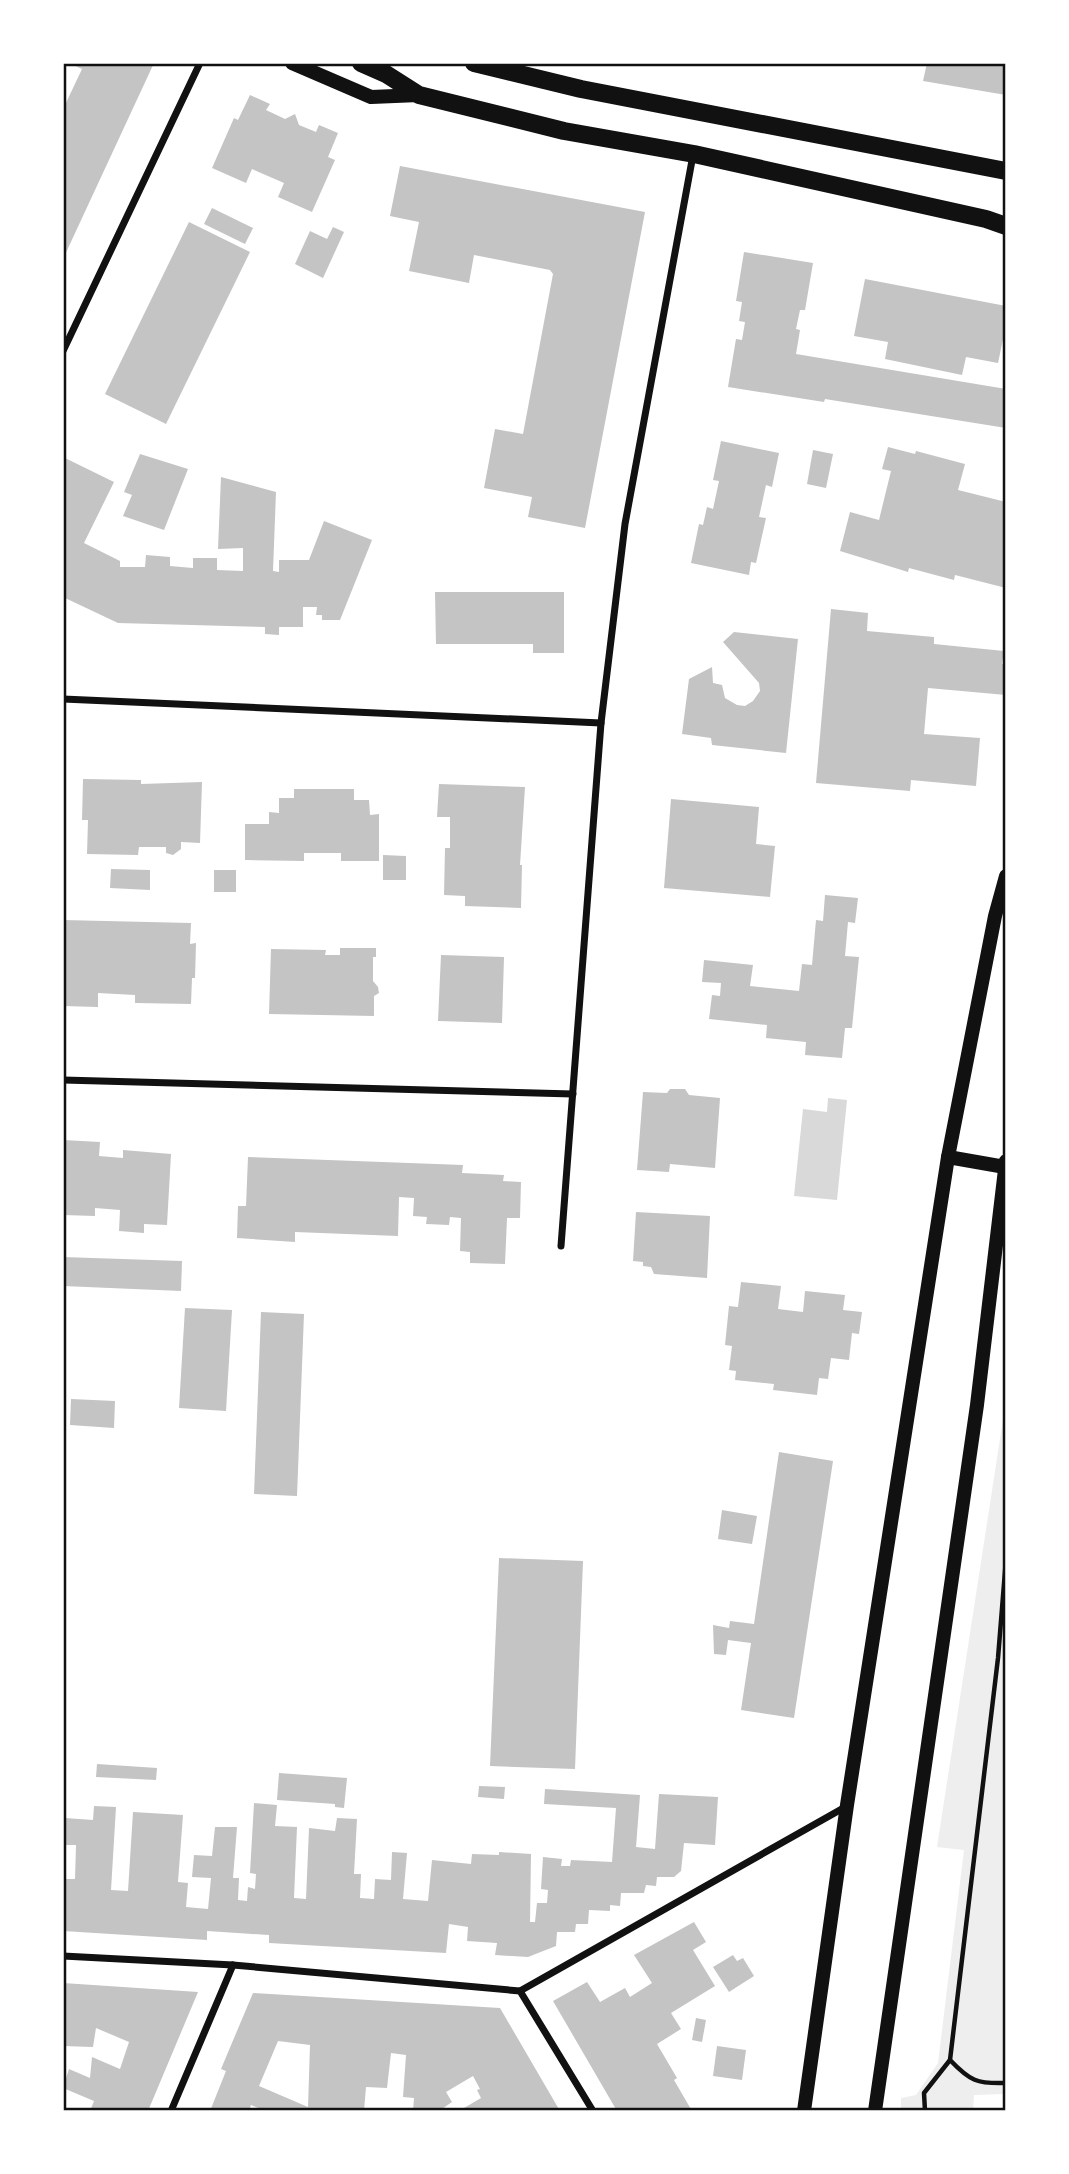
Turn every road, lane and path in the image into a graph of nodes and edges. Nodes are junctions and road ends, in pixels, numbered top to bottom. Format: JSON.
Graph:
{"nodes":[{"id":1,"x":200,"y":63,"type":"edge"},
{"id":2,"x":292,"y":63,"type":"edge"},
{"id":3,"x":361,"y":63,"type":"edge"},
{"id":4,"x":474,"y":63,"type":"edge"},
{"id":5,"x":419,"y":95,"type":"junction"},
{"id":6,"x":694,"y":154,"type":"junction"},
{"id":7,"x":1006,"y":172,"type":"edge"},
{"id":8,"x":1006,"y":226,"type":"edge"},
{"id":9,"x":63,"y":351,"type":"edge"},
{"id":10,"x":63,"y":699,"type":"edge"},
{"id":11,"x":601,"y":723,"type":"junction"},
{"id":12,"x":1006,"y":876,"type":"edge"},
{"id":13,"x":63,"y":1080,"type":"edge"},
{"id":14,"x":573,"y":1094,"type":"junction"},
{"id":15,"x":948,"y":1157,"type":"junction"},
{"id":16,"x":1006,"y":1161,"type":"edge"},
{"id":17,"x":1005,"y":1167,"type":"edge"},
{"id":18,"x":561,"y":1246,"type":"dead end"},
{"id":19,"x":1006,"y":1559,"type":"edge"},
{"id":20,"x":998,"y":1658,"type":"junction"},
{"id":21,"x":1006,"y":1659,"type":"edge"},
{"id":22,"x":847,"y":1805,"type":"junction"},
{"id":23,"x":63,"y":1956,"type":"edge"},
{"id":24,"x":233,"y":1965,"type":"junction"},
{"id":25,"x":520,"y":1990,"type":"junction"},
{"id":26,"x":950,"y":2060,"type":"junction"},
{"id":27,"x":1006,"y":2083,"type":"edge"},
{"id":28,"x":171,"y":2111,"type":"edge"},
{"id":29,"x":593,"y":2111,"type":"edge"},
{"id":30,"x":804,"y":2111,"type":"edge"},
{"id":31,"x":875,"y":2111,"type":"edge"},
{"id":32,"x":925,"y":2111,"type":"edge"}],
"edges":[{"from":1,"to":9,"type":"street"},
{"from":2,"to":5,"type":"main road"},
{"from":3,"to":5,"type":"main road"},
{"from":4,"to":7,"type":"main road"},
{"from":5,"to":6,"type":"main road"},
{"from":6,"to":8,"type":"main road"},
{"from":6,"to":11,"type":"street"},
{"from":10,"to":11,"type":"street"},
{"from":11,"to":14,"type":"street"},
{"from":12,"to":15,"type":"main road"},
{"from":13,"to":14,"type":"street"},
{"from":14,"to":18,"type":"street"},
{"from":15,"to":17,"type":"main road"},
{"from":15,"to":22,"type":"main road"},
{"from":16,"to":17,"type":"main road"},
{"from":17,"to":31,"type":"main road"},
{"from":19,"to":20,"type":"path"},
{"from":20,"to":21,"type":"path"},
{"from":20,"to":26,"type":"path"},
{"from":22,"to":25,"type":"street"},
{"from":22,"to":30,"type":"main road"},
{"from":23,"to":24,"type":"street"},
{"from":24,"to":25,"type":"street"},
{"from":24,"to":28,"type":"street"},
{"from":25,"to":29,"type":"street"},
{"from":26,"to":27,"type":"path"},
{"from":26,"to":32,"type":"path"}]}
